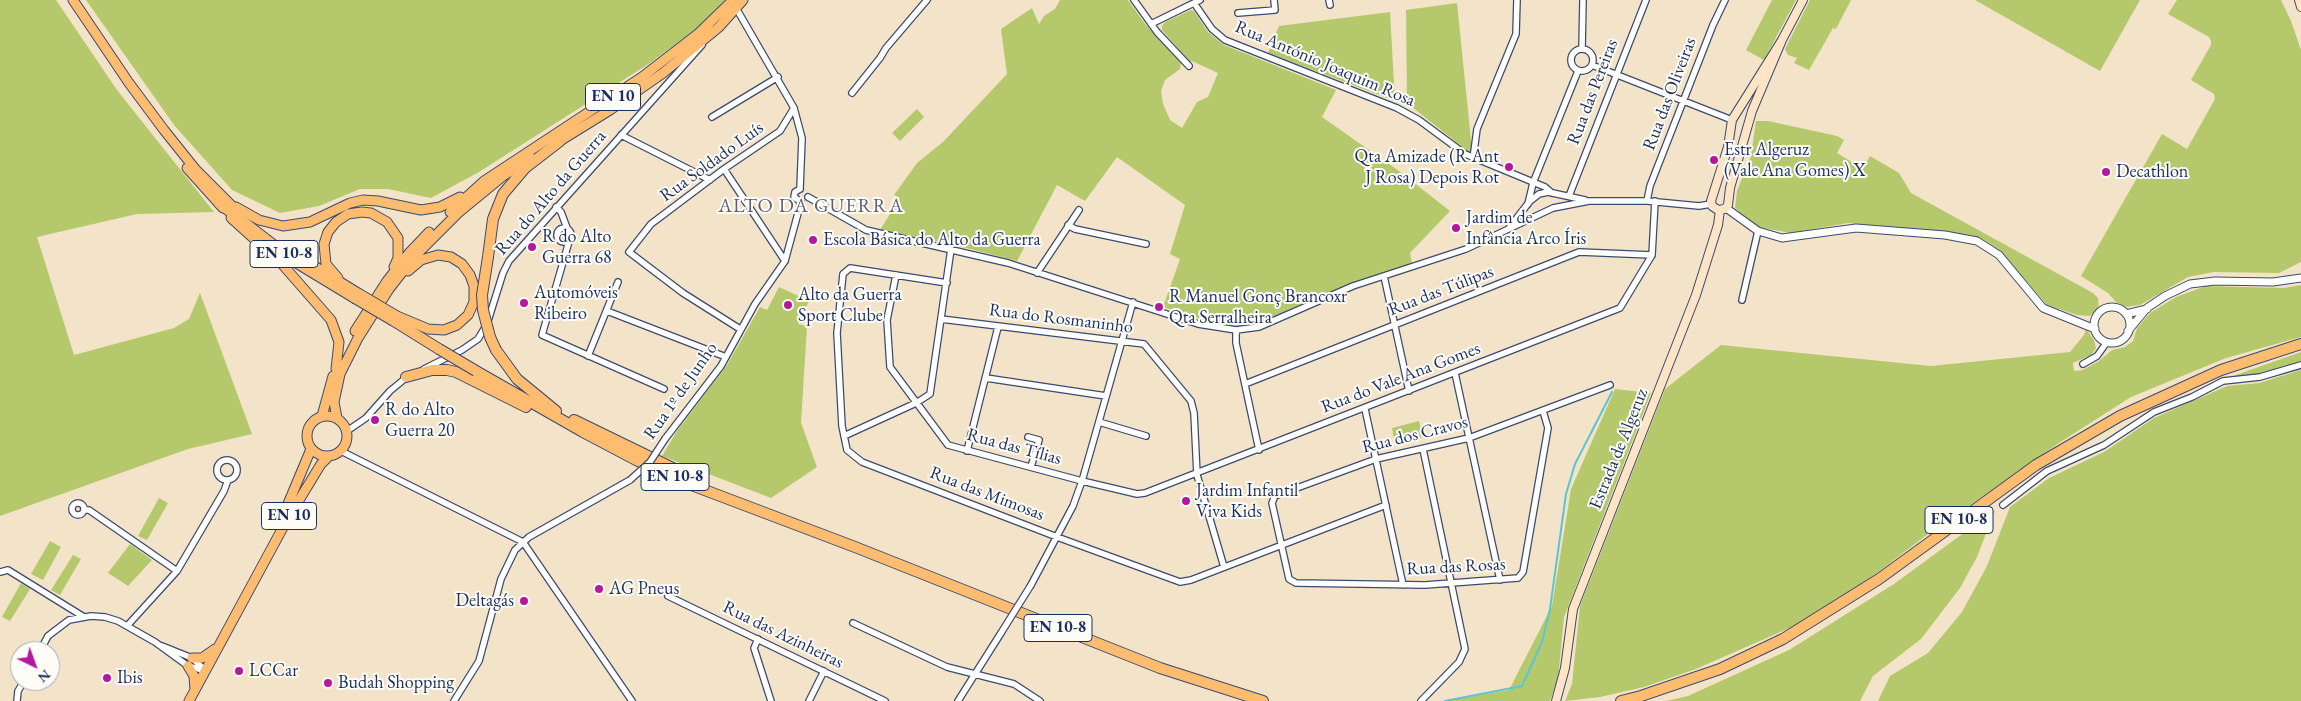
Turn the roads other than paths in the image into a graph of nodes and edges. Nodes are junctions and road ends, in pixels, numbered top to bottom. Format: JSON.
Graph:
{"nodes":[{"id":1,"x":73,"y":0,"type":"edge"},
{"id":2,"x":743,"y":0,"type":"edge"},
{"id":3,"x":927,"y":0,"type":"edge"},
{"id":4,"x":1134,"y":0,"type":"edge"},
{"id":5,"x":1274,"y":0,"type":"edge"},
{"id":6,"x":1517,"y":0,"type":"edge"},
{"id":7,"x":1583,"y":0,"type":"edge"},
{"id":8,"x":1646,"y":0,"type":"edge"},
{"id":9,"x":1725,"y":0,"type":"edge"},
{"id":10,"x":1803,"y":0,"type":"edge"},
{"id":11,"x":2299,"y":0,"type":"edge"},
{"id":12,"x":1197,"y":2,"type":"edge"},
{"id":13,"x":734,"y":4,"type":"edge"},
{"id":14,"x":2301,"y":7,"type":"edge"},
{"id":15,"x":1238,"y":14,"type":"dead end"},
{"id":16,"x":1151,"y":24,"type":"junction"},
{"id":17,"x":719,"y":27,"type":"junction"},
{"id":18,"x":1782,"y":40,"type":"junction"},
{"id":19,"x":1582,"y":49,"type":"junction"},
{"id":20,"x":1592,"y":65,"type":"junction"},
{"id":21,"x":1189,"y":66,"type":"dead end"},
{"id":22,"x":1578,"y":71,"type":"junction"},
{"id":23,"x":1616,"y":73,"type":"junction"},
{"id":24,"x":778,"y":77,"type":"junction"},
{"id":25,"x":852,"y":92,"type":"dead end"},
{"id":26,"x":1684,"y":100,"type":"junction"},
{"id":27,"x":794,"y":108,"type":"junction"},
{"id":28,"x":712,"y":117,"type":"dead end"},
{"id":29,"x":1733,"y":122,"type":"junction"},
{"id":30,"x":1747,"y":127,"type":"junction"},
{"id":31,"x":621,"y":135,"type":"junction"},
{"id":32,"x":560,"y":141,"type":"junction"},
{"id":33,"x":1473,"y":159,"type":"junction"},
{"id":34,"x":724,"y":169,"type":"junction"},
{"id":35,"x":710,"y":180,"type":"junction"},
{"id":36,"x":484,"y":181,"type":"junction"},
{"id":37,"x":1533,"y":183,"type":"junction"},
{"id":38,"x":800,"y":189,"type":"junction"},
{"id":39,"x":1553,"y":193,"type":"junction"},
{"id":40,"x":1569,"y":196,"type":"junction"},
{"id":41,"x":808,"y":197,"type":"junction"},
{"id":42,"x":1728,"y":197,"type":"junction"},
{"id":43,"x":222,"y":201,"type":"junction"},
{"id":44,"x":1589,"y":201,"type":"junction"},
{"id":45,"x":1647,"y":201,"type":"junction"},
{"id":46,"x":1655,"y":201,"type":"junction"},
{"id":47,"x":1712,"y":201,"type":"junction"},
{"id":48,"x":801,"y":202,"type":"junction"},
{"id":49,"x":1527,"y":205,"type":"junction"},
{"id":50,"x":556,"y":207,"type":"junction"},
{"id":51,"x":1553,"y":208,"type":"junction"},
{"id":52,"x":1723,"y":209,"type":"junction"},
{"id":53,"x":1079,"y":210,"type":"dead end"},
{"id":54,"x":1538,"y":214,"type":"junction"},
{"id":55,"x":1068,"y":225,"type":"junction"},
{"id":56,"x":567,"y":228,"type":"junction"},
{"id":57,"x":1508,"y":230,"type":"junction"},
{"id":58,"x":1758,"y":231,"type":"junction"},
{"id":59,"x":570,"y":238,"type":"junction"},
{"id":60,"x":1146,"y":244,"type":"dead end"},
{"id":61,"x":951,"y":249,"type":"junction"},
{"id":62,"x":1652,"y":255,"type":"junction"},
{"id":63,"x":785,"y":261,"type":"junction"},
{"id":64,"x":1037,"y":273,"type":"junction"},
{"id":65,"x":896,"y":275,"type":"junction"},
{"id":66,"x":1384,"y":276,"type":"junction"},
{"id":67,"x":2301,"y":278,"type":"edge"},
{"id":68,"x":618,"y":282,"type":"dead end"},
{"id":69,"x":947,"y":283,"type":"junction"},
{"id":70,"x":386,"y":288,"type":"junction"},
{"id":71,"x":356,"y":296,"type":"junction"},
{"id":72,"x":1742,"y":300,"type":"dead end"},
{"id":73,"x":1133,"y":302,"type":"junction"},
{"id":74,"x":2147,"y":308,"type":"junction"},
{"id":75,"x":607,"y":311,"type":"junction"},
{"id":76,"x":2126,"y":314,"type":"junction"},
{"id":77,"x":2095,"y":318,"type":"junction"},
{"id":78,"x":395,"y":319,"type":"junction"},
{"id":79,"x":941,"y":319,"type":"junction"},
{"id":80,"x":2079,"y":322,"type":"junction"},
{"id":81,"x":1395,"y":325,"type":"junction"},
{"id":82,"x":998,"y":327,"type":"junction"},
{"id":83,"x":740,"y":329,"type":"junction"},
{"id":84,"x":2095,"y":329,"type":"junction"},
{"id":85,"x":1236,"y":330,"type":"junction"},
{"id":86,"x":2128,"y":331,"type":"junction"},
{"id":87,"x":1122,"y":340,"type":"junction"},
{"id":88,"x":2107,"y":342,"type":"junction"},
{"id":89,"x":2301,"y":344,"type":"edge"},
{"id":90,"x":588,"y":356,"type":"junction"},
{"id":91,"x":726,"y":357,"type":"junction"},
{"id":92,"x":2083,"y":364,"type":"dead end"},
{"id":93,"x":2301,"y":364,"type":"edge"},
{"id":94,"x":478,"y":368,"type":"junction"},
{"id":95,"x":336,"y":369,"type":"junction"},
{"id":96,"x":1455,"y":373,"type":"junction"},
{"id":97,"x":406,"y":377,"type":"junction"},
{"id":98,"x":986,"y":378,"type":"junction"},
{"id":99,"x":1245,"y":384,"type":"junction"},
{"id":100,"x":1610,"y":385,"type":"dead end"},
{"id":101,"x":664,"y":389,"type":"dead end"},
{"id":102,"x":1409,"y":392,"type":"junction"},
{"id":103,"x":1106,"y":396,"type":"junction"},
{"id":104,"x":916,"y":403,"type":"junction"},
{"id":105,"x":1365,"y":409,"type":"junction"},
{"id":106,"x":556,"y":411,"type":"junction"},
{"id":107,"x":1543,"y":412,"type":"junction"},
{"id":108,"x":322,"y":416,"type":"junction"},
{"id":109,"x":337,"y":418,"type":"junction"},
{"id":110,"x":1099,"y":422,"type":"junction"},
{"id":111,"x":347,"y":432,"type":"junction"},
{"id":112,"x":583,"y":432,"type":"junction"},
{"id":113,"x":844,"y":436,"type":"junction"},
{"id":114,"x":1146,"y":436,"type":"dead end"},
{"id":115,"x":1028,"y":438,"type":"dead end"},
{"id":116,"x":1469,"y":438,"type":"junction"},
{"id":117,"x":1423,"y":448,"type":"junction"},
{"id":118,"x":311,"y":449,"type":"junction"},
{"id":119,"x":1259,"y":450,"type":"junction"},
{"id":120,"x":341,"y":451,"type":"junction"},
{"id":121,"x":968,"y":451,"type":"junction"},
{"id":122,"x":329,"y":456,"type":"junction"},
{"id":123,"x":1376,"y":459,"type":"junction"},
{"id":124,"x":1031,"y":468,"type":"junction"},
{"id":125,"x":1197,"y":475,"type":"junction"},
{"id":126,"x":228,"y":480,"type":"dead end"},
{"id":127,"x":1082,"y":481,"type":"junction"},
{"id":128,"x":1386,"y":505,"type":"junction"},
{"id":129,"x":2003,"y":505,"type":"dead end"},
{"id":130,"x":84,"y":510,"type":"dead end"},
{"id":131,"x":1057,"y":537,"type":"junction"},
{"id":132,"x":523,"y":542,"type":"junction"},
{"id":133,"x":1281,"y":546,"type":"junction"},
{"id":134,"x":855,"y":547,"type":"junction"},
{"id":135,"x":1224,"y":567,"type":"junction"},
{"id":136,"x":177,"y":571,"type":"junction"},
{"id":137,"x":0,"y":572,"type":"edge"},
{"id":138,"x":254,"y":580,"type":"junction"},
{"id":139,"x":1500,"y":580,"type":"junction"},
{"id":140,"x":1451,"y":584,"type":"junction"},
{"id":141,"x":1403,"y":585,"type":"junction"},
{"id":142,"x":668,"y":596,"type":"dead end"},
{"id":143,"x":84,"y":617,"type":"junction"},
{"id":144,"x":853,"y":623,"type":"dead end"},
{"id":145,"x":127,"y":626,"type":"junction"},
{"id":146,"x":758,"y":639,"type":"junction"},
{"id":147,"x":45,"y":641,"type":"edge"},
{"id":148,"x":219,"y":646,"type":"junction"},
{"id":149,"x":190,"y":662,"type":"junction"},
{"id":150,"x":206,"y":670,"type":"junction"},
{"id":151,"x":824,"y":671,"type":"junction"},
{"id":152,"x":975,"y":675,"type":"junction"},
{"id":153,"x":195,"y":690,"type":"junction"},
{"id":154,"x":189,"y":701,"type":"edge"},
{"id":155,"x":454,"y":701,"type":"edge"},
{"id":156,"x":632,"y":701,"type":"edge"},
{"id":157,"x":771,"y":701,"type":"edge"},
{"id":158,"x":809,"y":701,"type":"edge"},
{"id":159,"x":885,"y":701,"type":"edge"},
{"id":160,"x":958,"y":701,"type":"edge"},
{"id":161,"x":1040,"y":701,"type":"edge"},
{"id":162,"x":1263,"y":701,"type":"edge"},
{"id":163,"x":1421,"y":701,"type":"edge"},
{"id":164,"x":1556,"y":701,"type":"edge"},
{"id":165,"x":1621,"y":701,"type":"edge"}],
"edges":[{"from":1,"to":43,"type":"main road","number":"EN 10-8"},
{"from":2,"to":13,"type":"main road","number":"EN 10"},
{"from":3,"to":25,"type":"street"},
{"from":4,"to":16,"type":"street"},
{"from":5,"to":15,"type":"street"},
{"from":6,"to":33,"type":"street"},
{"from":7,"to":19,"type":"street"},
{"from":8,"to":23,"type":"street","name":"Rua das Pereiras"},
{"from":9,"to":26,"type":"street","name":"Rua das Oliveiras"},
{"from":10,"to":18,"type":"main road","name":"Estrada de Algeruz"},
{"from":11,"to":14,"type":"main road"},
{"from":12,"to":16,"type":"street"},
{"from":12,"to":33,"type":"street","name":"Rua António Joaquim Rosa"},
{"from":13,"to":17,"type":"main road","number":"EN 10"},
{"from":13,"to":24,"type":"street"},
{"from":13,"to":36,"type":"main road","number":"EN 10"},
{"from":16,"to":21,"type":"street"},
{"from":17,"to":31,"type":"street","name":"Rua do Alto da Guerra"},
{"from":17,"to":32,"type":"main road","number":"EN 10"},
{"from":18,"to":29,"type":"main road","name":"Estrada de Algeruz"},
{"from":18,"to":30,"type":"main road","name":"Estrada de Algeruz"},
{"from":19,"to":20,"type":"street"},
{"from":19,"to":22,"type":"street"},
{"from":20,"to":22,"type":"street"},
{"from":20,"to":23,"type":"street"},
{"from":22,"to":37,"type":"street"},
{"from":23,"to":26,"type":"street"},
{"from":23,"to":40,"type":"street","name":"Rua das Pereiras"},
{"from":24,"to":27,"type":"street"},
{"from":24,"to":28,"type":"street"},
{"from":26,"to":29,"type":"street"},
{"from":26,"to":45,"type":"street","name":"Rua das Oliveiras"},
{"from":27,"to":34,"type":"street","name":"Rua Soldado Luís"},
{"from":27,"to":38,"type":"street"},
{"from":29,"to":30,"type":"main road"},
{"from":29,"to":30,"type":"main road"},
{"from":29,"to":47,"type":"main road","name":"Estrada de Algeruz"},
{"from":30,"to":42,"type":"main road","name":"Estrada de Algeruz"},
{"from":31,"to":35,"type":"street"},
{"from":31,"to":50,"type":"street","name":"Rua do Alto da Guerra"},
{"from":32,"to":70,"type":"main road","number":"EN 10"},
{"from":32,"to":106,"type":"highway","bridge":true},
{"from":33,"to":37,"type":"street","name":"Rua António Joaquim Rosa"},
{"from":34,"to":35,"type":"street","name":"Rua Soldado Luís"},
{"from":34,"to":63,"type":"street"},
{"from":35,"to":83,"type":"street","name":"Rua Soldado Luís"},
{"from":36,"to":43,"type":"main road"},
{"from":36,"to":70,"type":"main road","number":"EN 10"},
{"from":37,"to":39,"type":"street","name":"Rua António Joaquim Rosa"},
{"from":37,"to":49,"type":"street"},
{"from":38,"to":41,"type":"street"},
{"from":38,"to":48,"type":"street"},
{"from":39,"to":40,"type":"street","name":"Rua António Joaquim Rosa"},
{"from":39,"to":49,"type":"street"},
{"from":39,"to":51,"type":"street"},
{"from":40,"to":44,"type":"street","name":"Rua António Joaquim Rosa"},
{"from":41,"to":48,"type":"street"},
{"from":41,"to":61,"type":"street"},
{"from":42,"to":47,"type":"main road"},
{"from":42,"to":52,"type":"main road","name":"Estrada de Algeruz"},
{"from":43,"to":71,"type":"highway","number":"EN 10-8"},
{"from":43,"to":95,"type":"main road"},
{"from":44,"to":45,"type":"street"},
{"from":44,"to":51,"type":"street"},
{"from":45,"to":46,"type":"street"},
{"from":46,"to":47,"type":"street"},
{"from":46,"to":62,"type":"street","name":"Rua do Vale Ana Gomes"},
{"from":47,"to":52,"type":"main road"},
{"from":48,"to":63,"type":"street","name":"Rua 1º de Junho"},
{"from":49,"to":54,"type":"street"},
{"from":49,"to":57,"type":"street"},
{"from":50,"to":56,"type":"street"},
{"from":50,"to":97,"type":"street","name":"Rua do Alto da Guerra"},
{"from":51,"to":54,"type":"street"},
{"from":52,"to":58,"type":"street"},
{"from":52,"to":164,"type":"main road","name":"Estrada de Algeruz"},
{"from":53,"to":55,"type":"street"},
{"from":54,"to":57,"type":"street"},
{"from":55,"to":60,"type":"street"},
{"from":55,"to":64,"type":"street"},
{"from":56,"to":59,"type":"street"},
{"from":56,"to":59,"type":"street"},
{"from":57,"to":66,"type":"street"},
{"from":58,"to":72,"type":"street"},
{"from":58,"to":80,"type":"street"},
{"from":59,"to":90,"type":"street"},
{"from":61,"to":64,"type":"street"},
{"from":61,"to":69,"type":"street"},
{"from":62,"to":81,"type":"street","name":"Rua das Túlipas"},
{"from":62,"to":96,"type":"street","name":"Rua do Vale Ana Gomes"},
{"from":63,"to":83,"type":"street","name":"Rua 1º de Junho"},
{"from":64,"to":73,"type":"street"},
{"from":65,"to":69,"type":"street","name":"Rua das Mimosas"},
{"from":65,"to":104,"type":"street","name":"Rua das Tílias"},
{"from":65,"to":113,"type":"street","name":"Rua das Mimosas"},
{"from":66,"to":81,"type":"street"},
{"from":66,"to":85,"type":"street"},
{"from":67,"to":74,"type":"street"},
{"from":68,"to":75,"type":"street"},
{"from":69,"to":79,"type":"street"},
{"from":70,"to":71,"type":"main road"},
{"from":70,"to":78,"type":"main road"},
{"from":70,"to":95,"type":"main road","number":"EN 10"},
{"from":70,"to":109,"type":"main road","number":"EN 10"},
{"from":71,"to":78,"type":"highway","number":"EN 10-8","bridge":true},
{"from":73,"to":85,"type":"street"},
{"from":73,"to":87,"type":"street"},
{"from":74,"to":76,"type":"street"},
{"from":74,"to":86,"type":"street"},
{"from":75,"to":90,"type":"street"},
{"from":75,"to":91,"type":"street"},
{"from":76,"to":77,"type":"street"},
{"from":76,"to":86,"type":"street"},
{"from":77,"to":80,"type":"street"},
{"from":77,"to":84,"type":"street"},
{"from":78,"to":94,"type":"highway","number":"EN 10-8","bridge":true},
{"from":79,"to":82,"type":"street","name":"Rua do Rosmaninho"},
{"from":79,"to":104,"type":"street"},
{"from":80,"to":84,"type":"street"},
{"from":81,"to":99,"type":"street","name":"Rua das Túlipas"},
{"from":81,"to":102,"type":"street"},
{"from":82,"to":87,"type":"street","name":"Rua do Rosmaninho"},
{"from":82,"to":98,"type":"street"},
{"from":83,"to":91,"type":"street","name":"Rua 1º de Junho"},
{"from":84,"to":88,"type":"street"},
{"from":85,"to":99,"type":"street"},
{"from":86,"to":88,"type":"street"},
{"from":87,"to":103,"type":"street"},
{"from":87,"to":125,"type":"street","name":"Rua do Rosmaninho"},
{"from":88,"to":92,"type":"street"},
{"from":89,"to":165,"type":"highway","number":"EN 10-8"},
{"from":90,"to":101,"type":"street"},
{"from":91,"to":132,"type":"street","name":"Rua 1º de Junho","bridge":true},
{"from":93,"to":129,"type":"street"},
{"from":94,"to":106,"type":"highway","number":"EN 10-8"},
{"from":94,"to":112,"type":"highway","number":"EN 10-8"},
{"from":95,"to":108,"type":"main road","number":"EN 10"},
{"from":96,"to":102,"type":"street","name":"Rua do Vale Ana Gomes"},
{"from":96,"to":116,"type":"street"},
{"from":97,"to":111,"type":"street","name":"Rua do Alto da Guerra"},
{"from":97,"to":112,"type":"highway"},
{"from":98,"to":103,"type":"street"},
{"from":98,"to":121,"type":"street"},
{"from":99,"to":119,"type":"street"},
{"from":100,"to":107,"type":"street","name":"Rua dos Cravos"},
{"from":102,"to":105,"type":"street","name":"Rua do Vale Ana Gomes"},
{"from":103,"to":110,"type":"street"},
{"from":104,"to":113,"type":"street"},
{"from":104,"to":121,"type":"street","name":"Rua das Tílias"},
{"from":105,"to":119,"type":"street","name":"Rua do Vale Ana Gomes"},
{"from":105,"to":123,"type":"street"},
{"from":106,"to":134,"type":"highway","number":"EN 10-8"},
{"from":107,"to":116,"type":"street","name":"Rua dos Cravos"},
{"from":107,"to":139,"type":"street","name":"Rua das Rosas"},
{"from":108,"to":109,"type":"main road"},
{"from":108,"to":118,"type":"main road"},
{"from":109,"to":111,"type":"main road"},
{"from":110,"to":114,"type":"street"},
{"from":110,"to":127,"type":"street"},
{"from":111,"to":120,"type":"main road"},
{"from":112,"to":134,"type":"highway","number":"EN 10-8"},
{"from":113,"to":131,"type":"street","name":"Rua das Mimosas"},
{"from":115,"to":124,"type":"street"},
{"from":116,"to":117,"type":"street","name":"Rua dos Cravos"},
{"from":116,"to":139,"type":"street"},
{"from":117,"to":123,"type":"street","name":"Rua dos Cravos"},
{"from":117,"to":140,"type":"street"},
{"from":118,"to":122,"type":"main road"},
{"from":118,"to":138,"type":"main road","number":"EN 10"},
{"from":119,"to":125,"type":"street","name":"Rua do Vale Ana Gomes"},
{"from":120,"to":122,"type":"main road"},
{"from":120,"to":132,"type":"street"},
{"from":121,"to":124,"type":"street","name":"Rua das Tílias"},
{"from":122,"to":138,"type":"main road","number":"EN 10"},
{"from":123,"to":128,"type":"street"},
{"from":123,"to":133,"type":"street","name":"Rua dos Cravos"},
{"from":124,"to":127,"type":"street","name":"Rua das Tílias"},
{"from":125,"to":127,"type":"street","name":"Rua do Vale Ana Gomes"},
{"from":125,"to":135,"type":"street","name":"Rua do Rosmaninho"},
{"from":126,"to":136,"type":"street"},
{"from":127,"to":131,"type":"street"},
{"from":128,"to":133,"type":"street","name":"Rua das Mimosas"},
{"from":128,"to":141,"type":"street"},
{"from":130,"to":136,"type":"street"},
{"from":131,"to":135,"type":"street","name":"Rua das Mimosas"},
{"from":131,"to":152,"type":"street","bridge":true},
{"from":132,"to":155,"type":"street"},
{"from":132,"to":156,"type":"street"},
{"from":133,"to":135,"type":"street","name":"Rua das Mimosas"},
{"from":133,"to":141,"type":"street","name":"Rua das Rosas"},
{"from":134,"to":162,"type":"highway","number":"EN 10-8"},
{"from":136,"to":145,"type":"street"},
{"from":137,"to":143,"type":"street"},
{"from":138,"to":148,"type":"main road","number":"EN 10"},
{"from":139,"to":140,"type":"street","name":"Rua das Rosas"},
{"from":140,"to":141,"type":"street","name":"Rua das Rosas"},
{"from":140,"to":163,"type":"street"},
{"from":142,"to":146,"type":"street","name":"Rua das Azinheiras"},
{"from":143,"to":145,"type":"street"},
{"from":143,"to":147,"type":"street"},
{"from":144,"to":152,"type":"street"},
{"from":145,"to":149,"type":"street"},
{"from":146,"to":151,"type":"street","name":"Rua das Azinheiras"},
{"from":146,"to":157,"type":"street"},
{"from":148,"to":149,"type":"main road"},
{"from":148,"to":150,"type":"main road","number":"EN 10"},
{"from":149,"to":150,"type":"street"},
{"from":149,"to":153,"type":"main road"},
{"from":150,"to":153,"type":"main road","number":"EN 10"},
{"from":151,"to":158,"type":"street"},
{"from":151,"to":159,"type":"street","name":"Rua das Azinheiras"},
{"from":152,"to":160,"type":"street"},
{"from":152,"to":161,"type":"street"},
{"from":153,"to":154,"type":"main road","number":"EN 10"}]}
